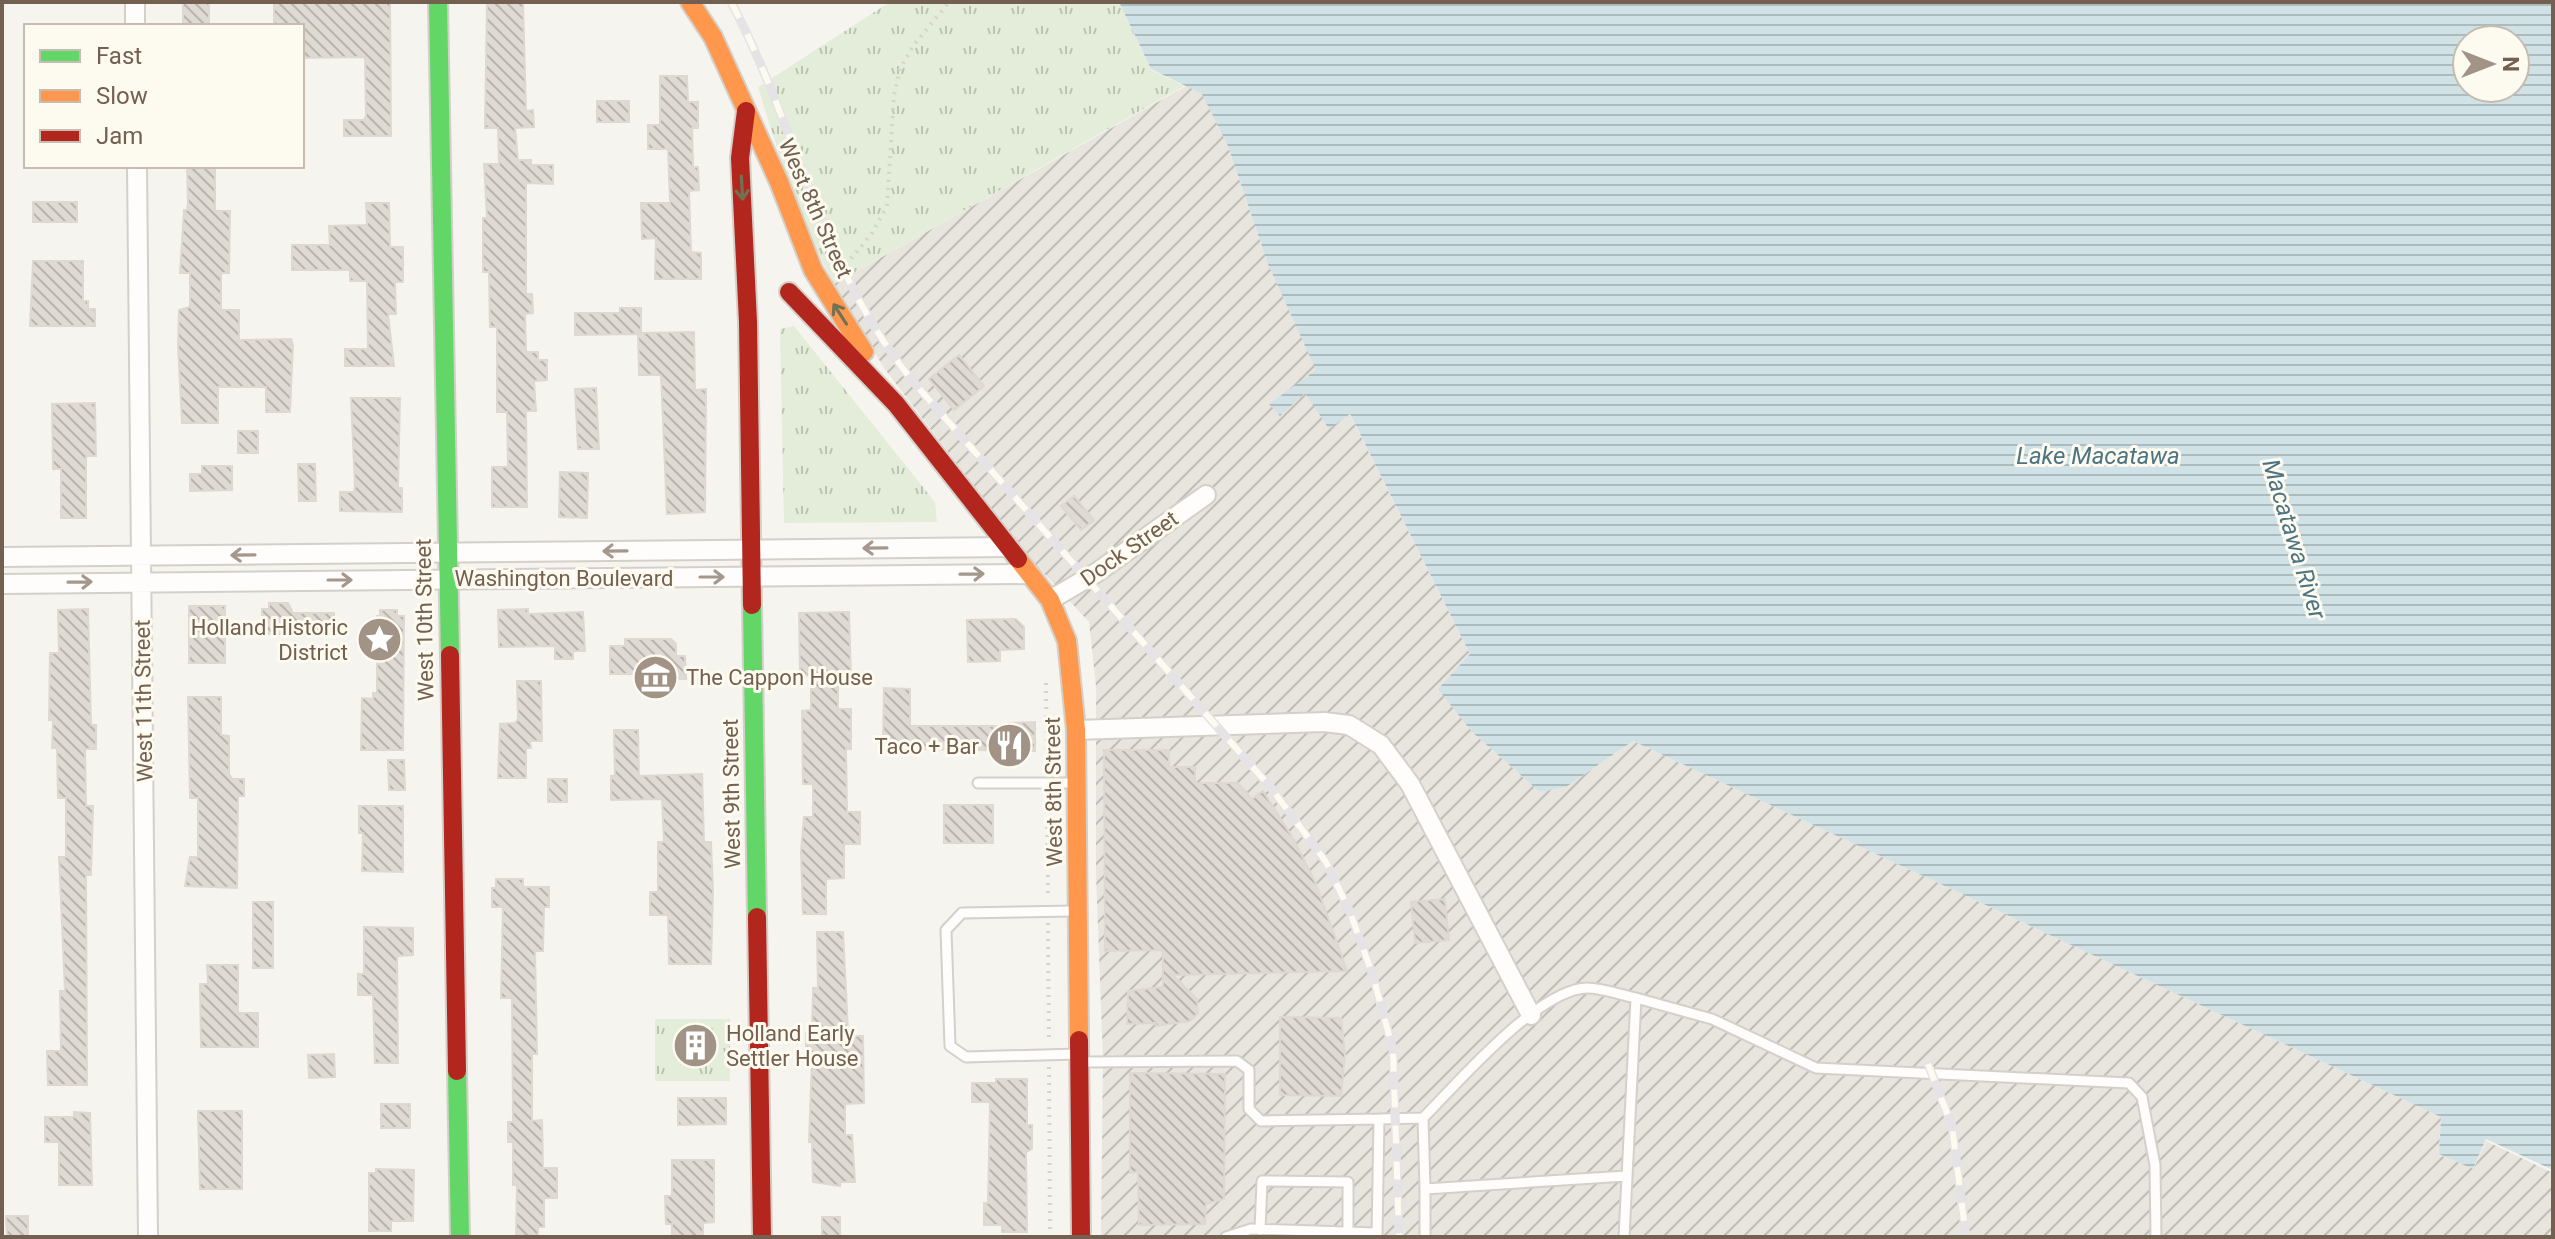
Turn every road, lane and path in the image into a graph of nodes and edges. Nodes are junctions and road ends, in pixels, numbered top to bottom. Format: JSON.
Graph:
{"nodes":[{"id":1,"x":135,"y":2,"type":"edge"},
{"id":2,"x":438,"y":2,"type":"edge"},
{"id":3,"x":690,"y":2,"type":"edge"},
{"id":4,"x":949,"y":2,"type":"edge"},
{"id":5,"x":135,"y":24,"type":"edge"},
{"id":6,"x":746,"y":111,"type":"junction"},
{"id":7,"x":137,"y":168,"type":"edge"},
{"id":8,"x":813,"y":270,"type":"junction"},
{"id":9,"x":832,"y":280,"type":"dead end"},
{"id":10,"x":789,"y":292,"type":"junction"},
{"id":11,"x":748,"y":322,"type":"junction"},
{"id":12,"x":896,"y":404,"type":"junction"},
{"id":13,"x":1206,"y":495,"type":"dead end"},
{"id":14,"x":1009,"y":547,"type":"junction"},
{"id":15,"x":752,"y":550,"type":"junction"},
{"id":16,"x":447,"y":553,"type":"junction"},
{"id":17,"x":142,"y":556,"type":"junction"},
{"id":18,"x":2,"y":557,"type":"edge"},
{"id":19,"x":1030,"y":574,"type":"junction"},
{"id":20,"x":752,"y":577,"type":"junction"},
{"id":21,"x":447,"y":578,"type":"junction"},
{"id":22,"x":141,"y":581,"type":"junction"},
{"id":23,"x":2,"y":584,"type":"edge"},
{"id":24,"x":1050,"y":600,"type":"junction"},
{"id":25,"x":1076,"y":730,"type":"junction"},
{"id":26,"x":978,"y":783,"type":"dead end"},
{"id":27,"x":1077,"y":783,"type":"junction"},
{"id":28,"x":1078,"y":911,"type":"junction"},
{"id":29,"x":1636,"y":998,"type":"junction"},
{"id":30,"x":1531,"y":1015,"type":"junction"},
{"id":31,"x":1080,"y":1058,"type":"junction"},
{"id":32,"x":1423,"y":1118,"type":"junction"},
{"id":33,"x":1379,"y":1119,"type":"junction"},
{"id":34,"x":1626,"y":1176,"type":"junction"},
{"id":35,"x":1425,"y":1189,"type":"junction"},
{"id":36,"x":1260,"y":1230,"type":"junction"},
{"id":37,"x":1348,"y":1232,"type":"junction"},
{"id":38,"x":1376,"y":1236,"type":"edge"},
{"id":39,"x":148,"y":1237,"type":"edge"},
{"id":40,"x":460,"y":1237,"type":"edge"},
{"id":41,"x":762,"y":1237,"type":"edge"},
{"id":42,"x":1081,"y":1237,"type":"edge"},
{"id":43,"x":1226,"y":1237,"type":"edge"},
{"id":44,"x":1425,"y":1237,"type":"edge"},
{"id":45,"x":1624,"y":1237,"type":"edge"},
{"id":46,"x":2156,"y":1237,"type":"edge"}],
"edges":[{"from":1,"to":5,"type":"street"},
{"from":2,"to":16,"type":"street","name":"West 10th Street"},
{"from":3,"to":6,"type":"street","name":"West 8th Street"},
{"from":4,"to":9,"type":"path"},
{"from":6,"to":8,"type":"street","name":"West 8th Street"},
{"from":6,"to":11,"type":"street","name":"West 9th Street","one_way":true},
{"from":7,"to":17,"type":"street","name":"West 11th Street"},
{"from":8,"to":10,"type":"street"},
{"from":12,"to":8,"type":"street","name":"West 8th Street","one_way":true},
{"from":10,"to":11,"type":"street"},
{"from":10,"to":12,"type":"street","name":"West 8th Street"},
{"from":11,"to":15,"type":"street","name":"West 9th Street"},
{"from":12,"to":14,"type":"street","name":"West 8th Street"},
{"from":13,"to":24,"type":"street","name":"Dock Street"},
{"from":14,"to":15,"type":"street","name":"Washington Boulevard","one_way":true},
{"from":14,"to":19,"type":"street","name":"West 8th Street"},
{"from":15,"to":16,"type":"street","name":"Washington Boulevard","one_way":true},
{"from":15,"to":20,"type":"street","name":"West 9th Street"},
{"from":16,"to":17,"type":"street","name":"Washington Boulevard","one_way":true},
{"from":16,"to":21,"type":"street","name":"West 10th Street"},
{"from":17,"to":18,"type":"street","name":"Washington Boulevard"},
{"from":17,"to":22,"type":"street","name":"West 11th Street"},
{"from":20,"to":19,"type":"street","name":"Washington Boulevard","one_way":true},
{"from":19,"to":24,"type":"street","name":"West 8th Street"},
{"from":21,"to":20,"type":"street","name":"Washington Boulevard","one_way":true},
{"from":20,"to":41,"type":"street","name":"West 9th Street"},
{"from":22,"to":21,"type":"street","name":"Washington Boulevard","one_way":true},
{"from":21,"to":40,"type":"street","name":"West 10th Street"},
{"from":23,"to":22,"type":"street","name":"Washington Boulevard","one_way":true},
{"from":22,"to":39,"type":"street","name":"West 11th Street"},
{"from":24,"to":25,"type":"street","name":"West 8th Street"},
{"from":25,"to":27,"type":"street","name":"West 8th Street"},
{"from":25,"to":30,"type":"street"},
{"from":26,"to":27,"type":"lane"},
{"from":27,"to":28,"type":"street","name":"West 8th Street"},
{"from":28,"to":31,"type":"street","name":"West 8th Street"},
{"from":28,"to":31,"type":"lane"},
{"from":29,"to":30,"type":"lane"},
{"from":29,"to":34,"type":"lane"},
{"from":29,"to":46,"type":"lane"},
{"from":30,"to":32,"type":"lane"},
{"from":31,"to":33,"type":"lane"},
{"from":31,"to":42,"type":"street","name":"West 8th Street"},
{"from":32,"to":33,"type":"lane"},
{"from":32,"to":35,"type":"lane"},
{"from":33,"to":38,"type":"lane"},
{"from":34,"to":35,"type":"lane"},
{"from":34,"to":45,"type":"lane"},
{"from":35,"to":44,"type":"lane"},
{"from":36,"to":37,"type":"lane"},
{"from":36,"to":37,"type":"lane"},
{"from":36,"to":43,"type":"lane"},
{"from":37,"to":38,"type":"lane"}]}
